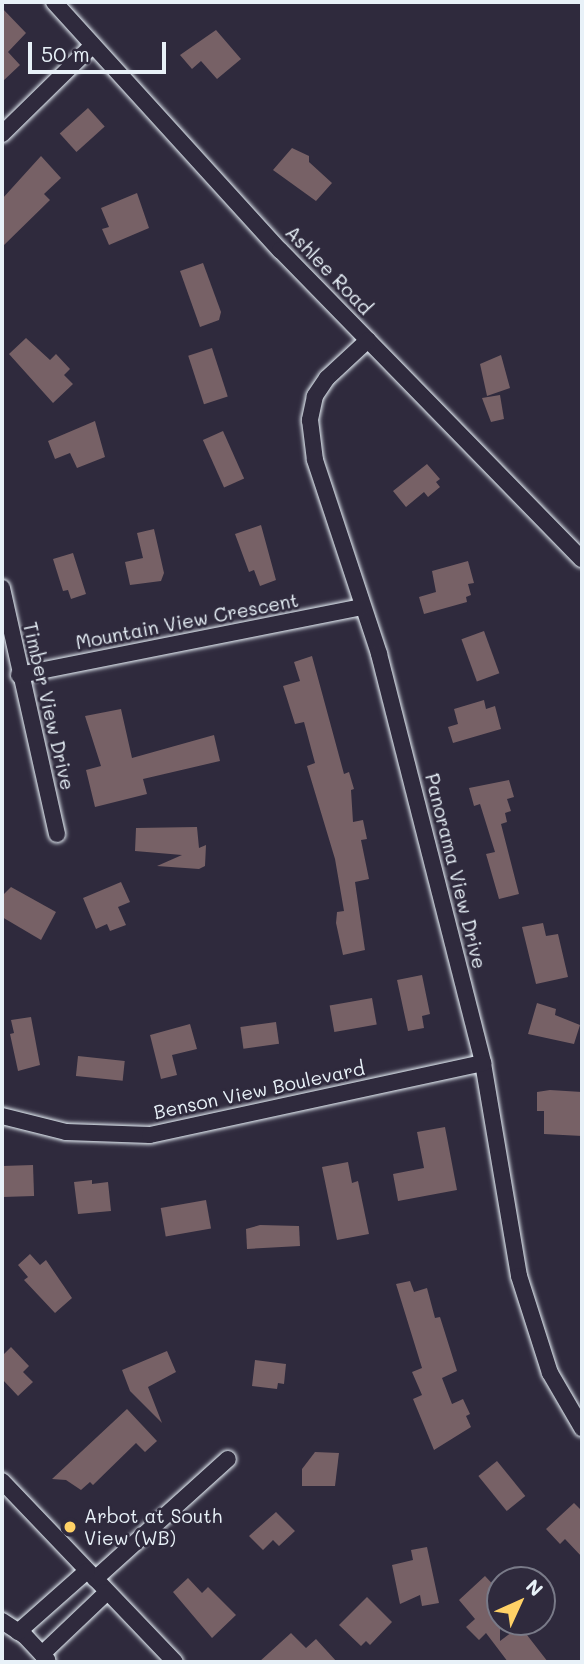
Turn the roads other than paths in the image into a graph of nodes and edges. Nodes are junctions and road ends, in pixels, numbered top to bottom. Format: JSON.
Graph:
{"nodes":[{"id":1,"x":54,"y":2,"type":"edge"},
{"id":2,"x":92,"y":46,"type":"junction"},
{"id":3,"x":2,"y":134,"type":"edge"},
{"id":4,"x":368,"y":340,"type":"junction"},
{"id":5,"x":582,"y":559,"type":"edge"},
{"id":6,"x":2,"y":588,"type":"edge"},
{"id":7,"x":362,"y":607,"type":"junction"},
{"id":8,"x":19,"y":675,"type":"junction"},
{"id":9,"x":57,"y":834,"type":"dead end"},
{"id":10,"x":483,"y":1063,"type":"junction"},
{"id":11,"x":2,"y":1116,"type":"edge"},
{"id":12,"x":582,"y":1428,"type":"edge"},
{"id":13,"x":228,"y":1460,"type":"dead end"},
{"id":14,"x":2,"y":1481,"type":"edge"},
{"id":15,"x":91,"y":1575,"type":"junction"},
{"id":16,"x":107,"y":1592,"type":"junction"},
{"id":17,"x":2,"y":1621,"type":"edge"},
{"id":18,"x":18,"y":1632,"type":"junction"},
{"id":19,"x":45,"y":1658,"type":"edge"},
{"id":20,"x":175,"y":1662,"type":"edge"}],
"edges":[{"from":1,"to":2,"type":"street","name":"Ashlee Road"},
{"from":2,"to":3,"type":"street"},
{"from":2,"to":4,"type":"street","name":"Ashlee Road"},
{"from":4,"to":5,"type":"street","name":"Ashlee Road"},
{"from":4,"to":7,"type":"street","name":"Panorama View Drive"},
{"from":6,"to":8,"type":"street","name":"Timber View Drive"},
{"from":7,"to":8,"type":"street","name":"Mountain View Crescent"},
{"from":7,"to":10,"type":"street","name":"Panorama View Drive"},
{"from":8,"to":9,"type":"street","name":"Timber View Drive"},
{"from":10,"to":11,"type":"street","name":"Benson View Boulevard"},
{"from":10,"to":12,"type":"street","name":"Panorama View Drive"},
{"from":13,"to":15,"type":"street"},
{"from":14,"to":15,"type":"street"},
{"from":15,"to":16,"type":"street"},
{"from":15,"to":18,"type":"street"},
{"from":16,"to":19,"type":"street"},
{"from":16,"to":20,"type":"street"},
{"from":17,"to":18,"type":"street"},
{"from":18,"to":19,"type":"street"}]}
